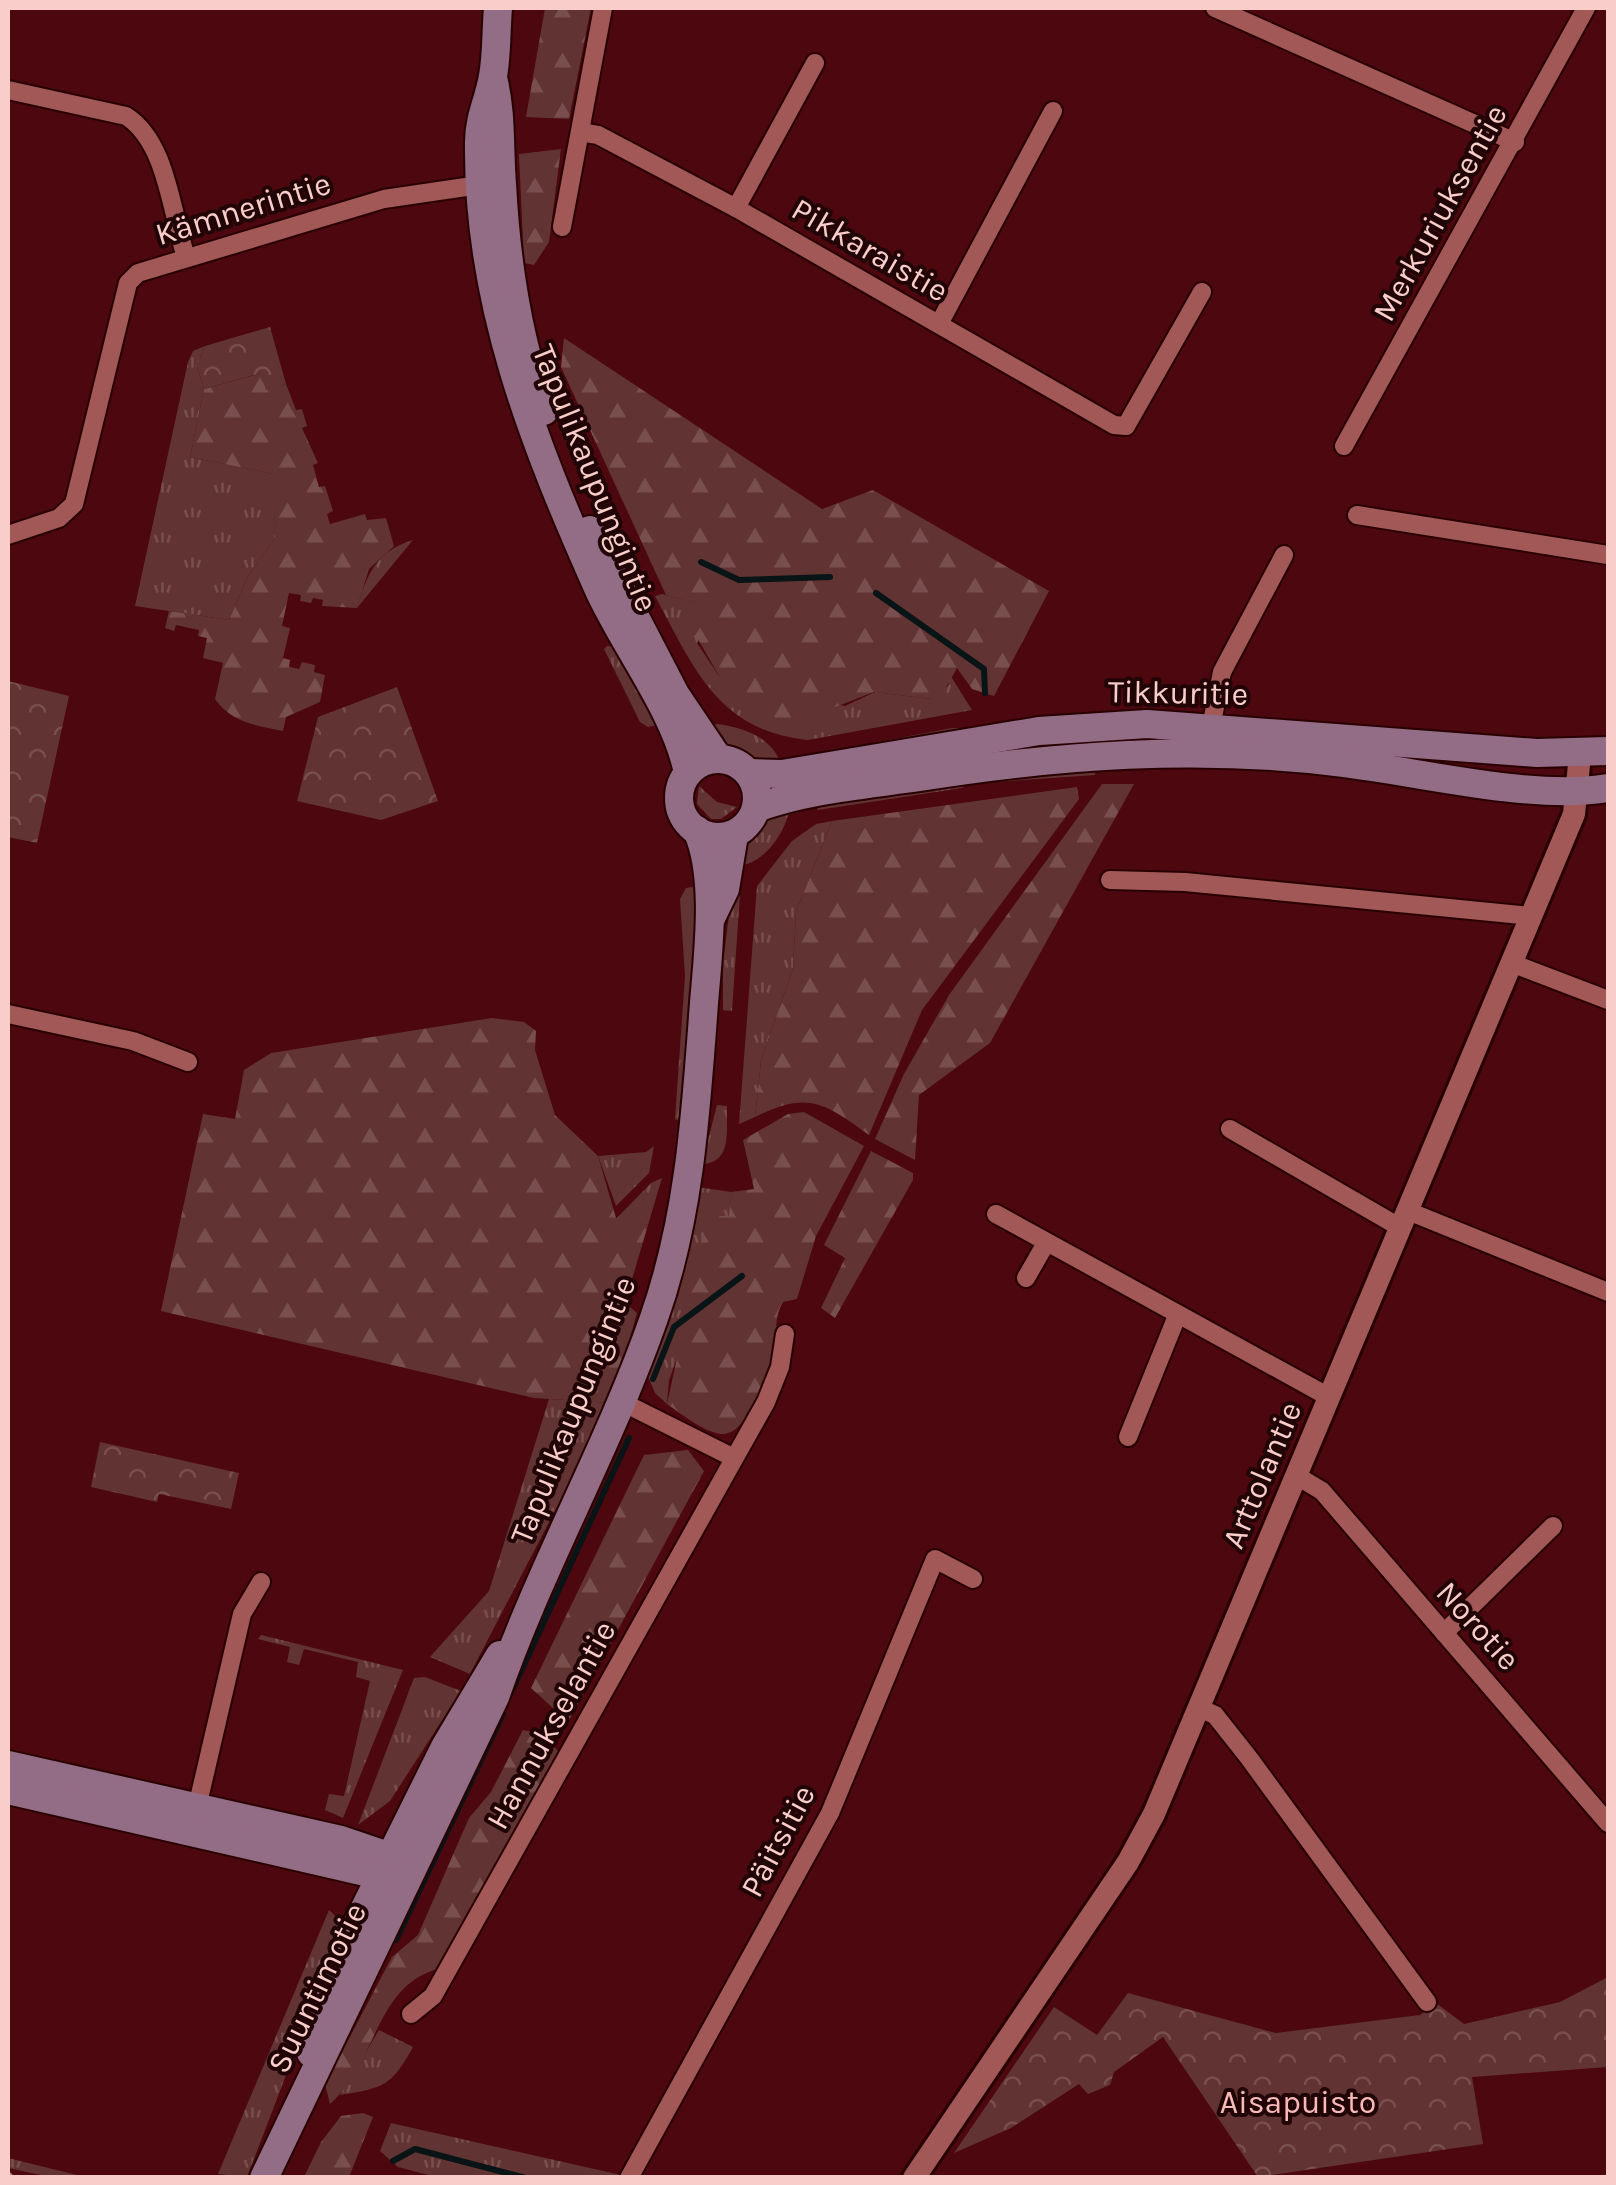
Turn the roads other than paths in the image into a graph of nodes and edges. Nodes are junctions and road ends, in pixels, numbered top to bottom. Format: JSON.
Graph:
{"nodes":[{"id":1,"x":498,"y":8,"type":"edge"},
{"id":2,"x":603,"y":8,"type":"edge"},
{"id":3,"x":1215,"y":8,"type":"edge"},
{"id":4,"x":1586,"y":8,"type":"edge"},
{"id":5,"x":815,"y":63,"type":"dead end"},
{"id":6,"x":8,"y":90,"type":"edge"},
{"id":7,"x":1053,"y":111,"type":"dead end"},
{"id":8,"x":580,"y":132,"type":"junction"},
{"id":9,"x":1516,"y":142,"type":"junction"},
{"id":10,"x":491,"y":184,"type":"junction"},
{"id":11,"x":736,"y":208,"type":"junction"},
{"id":12,"x":562,"y":227,"type":"dead end"},
{"id":13,"x":186,"y":256,"type":"junction"},
{"id":14,"x":1202,"y":292,"type":"dead end"},
{"id":15,"x":939,"y":324,"type":"junction"},
{"id":16,"x":1344,"y":446,"type":"dead end"},
{"id":17,"x":1357,"y":515,"type":"dead end"},
{"id":18,"x":8,"y":535,"type":"edge"},
{"id":19,"x":1284,"y":555,"type":"dead end"},
{"id":20,"x":1608,"y":556,"type":"edge"},
{"id":21,"x":1209,"y":739,"type":"junction"},
{"id":22,"x":1594,"y":753,"type":"edge"},
{"id":23,"x":718,"y":758,"type":"junction"},
{"id":24,"x":688,"y":772,"type":"junction"},
{"id":25,"x":748,"y":772,"type":"junction"},
{"id":26,"x":1608,"y":788,"type":"edge"},
{"id":27,"x":1578,"y":790,"type":"junction"},
{"id":28,"x":756,"y":808,"type":"junction"},
{"id":29,"x":697,"y":830,"type":"junction"},
{"id":30,"x":734,"y":834,"type":"junction"},
{"id":31,"x":1110,"y":880,"type":"dead end"},
{"id":32,"x":1531,"y":916,"type":"junction"},
{"id":33,"x":711,"y":918,"type":"junction"},
{"id":34,"x":1511,"y":963,"type":"junction"},
{"id":35,"x":1608,"y":1000,"type":"edge"},
{"id":36,"x":8,"y":1014,"type":"edge"},
{"id":37,"x":188,"y":1062,"type":"dead end"},
{"id":38,"x":1230,"y":1129,"type":"dead end"},
{"id":39,"x":996,"y":1214,"type":"dead end"},
{"id":40,"x":1404,"y":1220,"type":"junction"},
{"id":41,"x":1046,"y":1243,"type":"junction"},
{"id":42,"x":1026,"y":1278,"type":"dead end"},
{"id":43,"x":1608,"y":1292,"type":"edge"},
{"id":44,"x":1177,"y":1316,"type":"junction"},
{"id":45,"x":785,"y":1334,"type":"dead end"},
{"id":46,"x":1329,"y":1397,"type":"junction"},
{"id":47,"x":622,"y":1402,"type":"junction"},
{"id":48,"x":1128,"y":1437,"type":"dead end"},
{"id":49,"x":734,"y":1458,"type":"junction"},
{"id":50,"x":1297,"y":1476,"type":"junction"},
{"id":51,"x":1553,"y":1526,"type":"dead end"},
{"id":52,"x":973,"y":1579,"type":"dead end"},
{"id":53,"x":261,"y":1582,"type":"dead end"},
{"id":54,"x":1444,"y":1633,"type":"junction"},
{"id":55,"x":1199,"y":1708,"type":"junction"},
{"id":56,"x":8,"y":1765,"type":"edge"},
{"id":57,"x":8,"y":1790,"type":"edge"},
{"id":58,"x":1606,"y":1814,"type":"edge"},
{"id":59,"x":194,"y":1819,"type":"junction"},
{"id":60,"x":392,"y":1871,"type":"junction"},
{"id":61,"x":1428,"y":2002,"type":"dead end"},
{"id":62,"x":411,"y":2014,"type":"dead end"},
{"id":63,"x":264,"y":2178,"type":"edge"},
{"id":64,"x":630,"y":2178,"type":"edge"},
{"id":65,"x":914,"y":2178,"type":"edge"}],
"edges":[{"from":1,"to":10,"type":"main road","name":"Tapulikaupungintie"},
{"from":2,"to":8,"type":"street"},
{"from":3,"to":9,"type":"street"},
{"from":4,"to":9,"type":"street","name":"Merkuriuksentie"},
{"from":5,"to":11,"type":"street"},
{"from":6,"to":13,"type":"street"},
{"from":7,"to":15,"type":"street"},
{"from":8,"to":11,"type":"street","name":"Pikkaraistie"},
{"from":8,"to":12,"type":"street"},
{"from":9,"to":16,"type":"street","name":"Merkuriuksentie"},
{"from":10,"to":13,"type":"street","name":"Kämnerintie"},
{"from":10,"to":23,"type":"main road","name":"Tapulikaupungintie"},
{"from":10,"to":24,"type":"main road","name":"Tapulikaupungintie"},
{"from":11,"to":15,"type":"street","name":"Pikkaraistie"},
{"from":13,"to":18,"type":"street","name":"Kämnerintie"},
{"from":14,"to":15,"type":"street","name":"Pikkaraistie"},
{"from":17,"to":20,"type":"street"},
{"from":19,"to":21,"type":"street"},
{"from":21,"to":22,"type":"main road","name":"Tikkuritie"},
{"from":21,"to":25,"type":"main road","name":"Tikkuritie"},
{"from":21,"to":27,"type":"main road","name":"Tikkuritie"},
{"from":21,"to":28,"type":"main road","name":"Tikkuritie"},
{"from":22,"to":27,"type":"street","name":"Arttolantie"},
{"from":23,"to":24,"type":"main road"},
{"from":23,"to":25,"type":"main road"},
{"from":24,"to":29,"type":"main road"},
{"from":25,"to":28,"type":"main road"},
{"from":26,"to":27,"type":"main road","name":"Tikkuritie"},
{"from":27,"to":32,"type":"street","name":"Arttolantie"},
{"from":28,"to":30,"type":"main road"},
{"from":29,"to":30,"type":"main road"},
{"from":29,"to":33,"type":"main road","name":"Tapulikaupungintie"},
{"from":30,"to":33,"type":"main road","name":"Tapulikaupungintie"},
{"from":31,"to":32,"type":"street"},
{"from":32,"to":34,"type":"street","name":"Arttolantie"},
{"from":33,"to":47,"type":"main road","name":"Tapulikaupungintie"},
{"from":34,"to":35,"type":"street"},
{"from":34,"to":40,"type":"street","name":"Arttolantie"},
{"from":36,"to":37,"type":"street"},
{"from":38,"to":40,"type":"street"},
{"from":39,"to":41,"type":"street"},
{"from":40,"to":43,"type":"street"},
{"from":40,"to":46,"type":"street","name":"Arttolantie"},
{"from":41,"to":42,"type":"street"},
{"from":41,"to":44,"type":"street"},
{"from":44,"to":46,"type":"street"},
{"from":44,"to":48,"type":"street"},
{"from":45,"to":49,"type":"street","name":"Hannukselantie"},
{"from":46,"to":50,"type":"street","name":"Arttolantie"},
{"from":47,"to":49,"type":"street"},
{"from":47,"to":60,"type":"main road","name":"Tapulikaupungintie"},
{"from":49,"to":62,"type":"street","name":"Hannukselantie"},
{"from":50,"to":54,"type":"street","name":"Norotie"},
{"from":50,"to":55,"type":"street","name":"Arttolantie"},
{"from":51,"to":54,"type":"street"},
{"from":52,"to":64,"type":"street","name":"Päitsitie"},
{"from":53,"to":59,"type":"street"},
{"from":54,"to":58,"type":"street","name":"Norotie"},
{"from":55,"to":61,"type":"street"},
{"from":55,"to":65,"type":"street","name":"Arttolantie"},
{"from":56,"to":59,"type":"main road"},
{"from":57,"to":59,"type":"main road"},
{"from":59,"to":60,"type":"main road"},
{"from":60,"to":63,"type":"main road","name":"Suuntimotie"}]}
